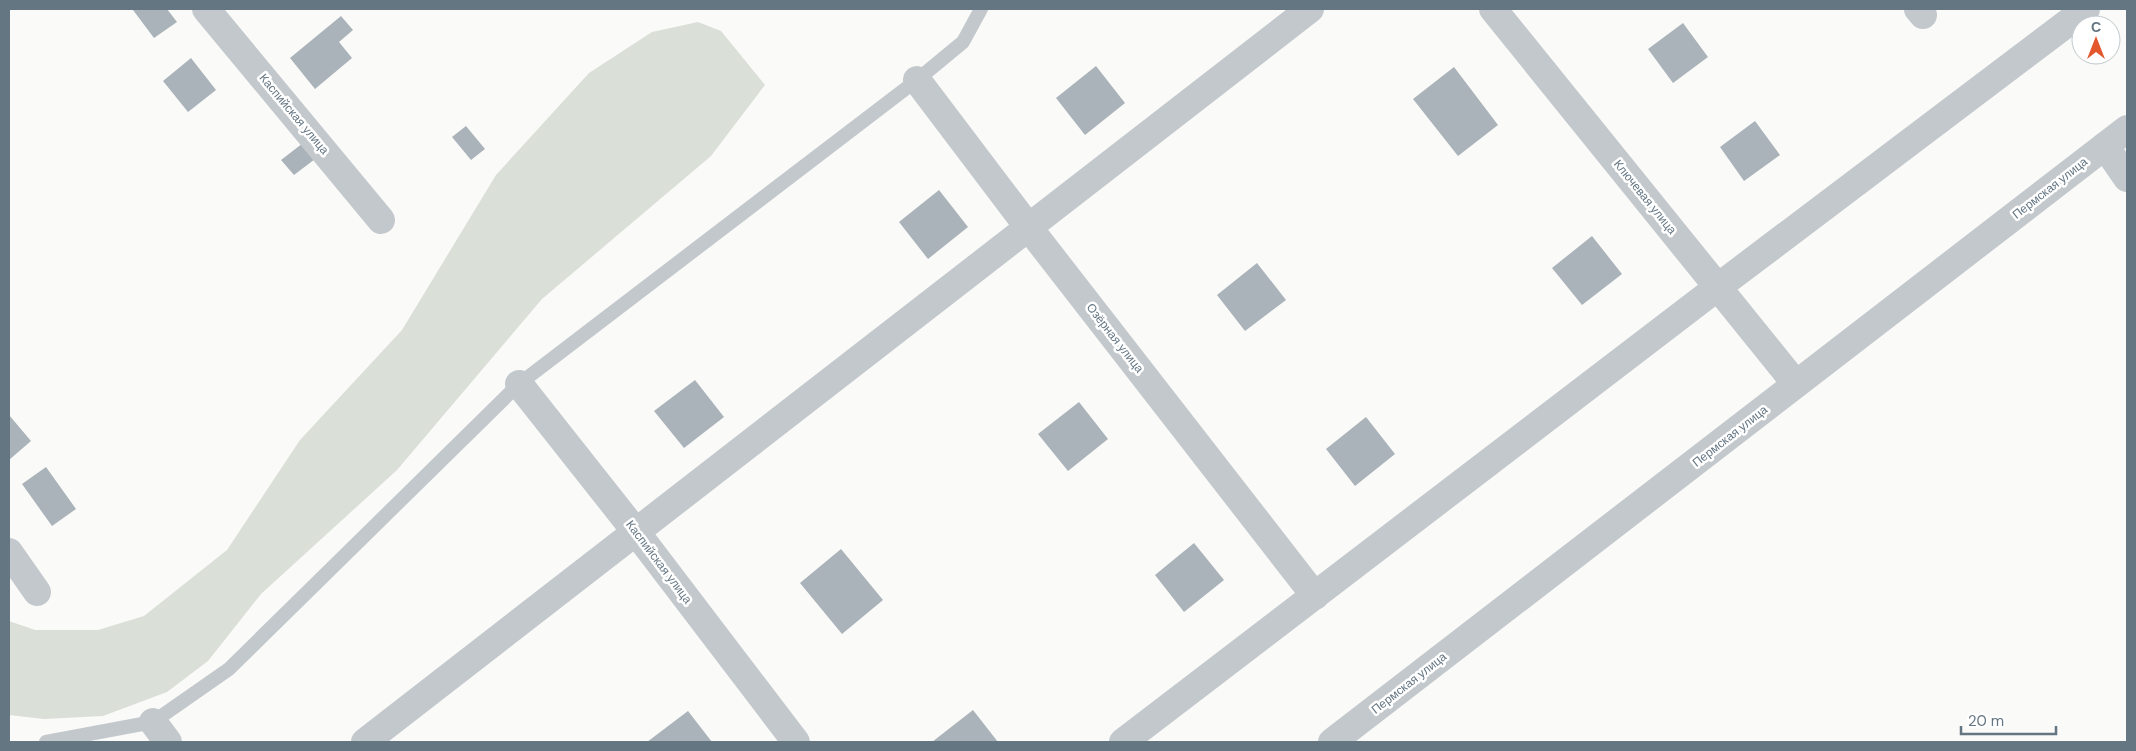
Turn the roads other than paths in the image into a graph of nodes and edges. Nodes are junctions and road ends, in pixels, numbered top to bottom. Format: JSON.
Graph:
{"nodes":[{"id":1,"x":206,"y":9,"type":"edge"},
{"id":2,"x":981,"y":9,"type":"edge"},
{"id":3,"x":1310,"y":9,"type":"edge"},
{"id":4,"x":1493,"y":9,"type":"edge"},
{"id":5,"x":2086,"y":9,"type":"edge"},
{"id":6,"x":917,"y":80,"type":"junction"},
{"id":7,"x":2127,"y":129,"type":"edge"},
{"id":8,"x":2105,"y":146,"type":"junction"},
{"id":9,"x":2127,"y":178,"type":"edge"},
{"id":10,"x":381,"y":220,"type":"dead end"},
{"id":11,"x":1029,"y":228,"type":"junction"},
{"id":12,"x":1718,"y":287,"type":"junction"},
{"id":13,"x":518,"y":384,"type":"junction"},
{"id":14,"x":1796,"y":384,"type":"junction"},
{"id":15,"x":636,"y":532,"type":"junction"},
{"id":16,"x":9,"y":552,"type":"edge"},
{"id":17,"x":37,"y":592,"type":"dead end"},
{"id":18,"x":1315,"y":596,"type":"junction"},
{"id":19,"x":161,"y":732,"type":"edge"},
{"id":20,"x":46,"y":742,"type":"edge"},
{"id":21,"x":365,"y":742,"type":"edge"},
{"id":22,"x":796,"y":742,"type":"edge"},
{"id":23,"x":1123,"y":742,"type":"edge"},
{"id":24,"x":1332,"y":742,"type":"edge"}],
"edges":[{"from":1,"to":10,"type":"street","name":"Каспийская улица"},
{"from":2,"to":6,"type":"lane"},
{"from":3,"to":11,"type":"street"},
{"from":4,"to":12,"type":"street","name":"Ключевая улица"},
{"from":5,"to":12,"type":"street"},
{"from":6,"to":11,"type":"street","name":"Озёрная улица"},
{"from":6,"to":13,"type":"lane"},
{"from":7,"to":8,"type":"street","name":"Пермская улица"},
{"from":8,"to":9,"type":"street"},
{"from":8,"to":14,"type":"street","name":"Пермская улица"},
{"from":11,"to":15,"type":"street"},
{"from":11,"to":18,"type":"street","name":"Озёрная улица"},
{"from":12,"to":14,"type":"street","name":"Ключевая улица"},
{"from":12,"to":18,"type":"street"},
{"from":13,"to":15,"type":"street","name":"Каспийская улица"},
{"from":13,"to":19,"type":"lane"},
{"from":14,"to":24,"type":"street","name":"Пермская улица"},
{"from":15,"to":21,"type":"street"},
{"from":15,"to":22,"type":"street","name":"Каспийская улица"},
{"from":16,"to":17,"type":"street"},
{"from":18,"to":23,"type":"street"},
{"from":19,"to":20,"type":"lane"}]}
